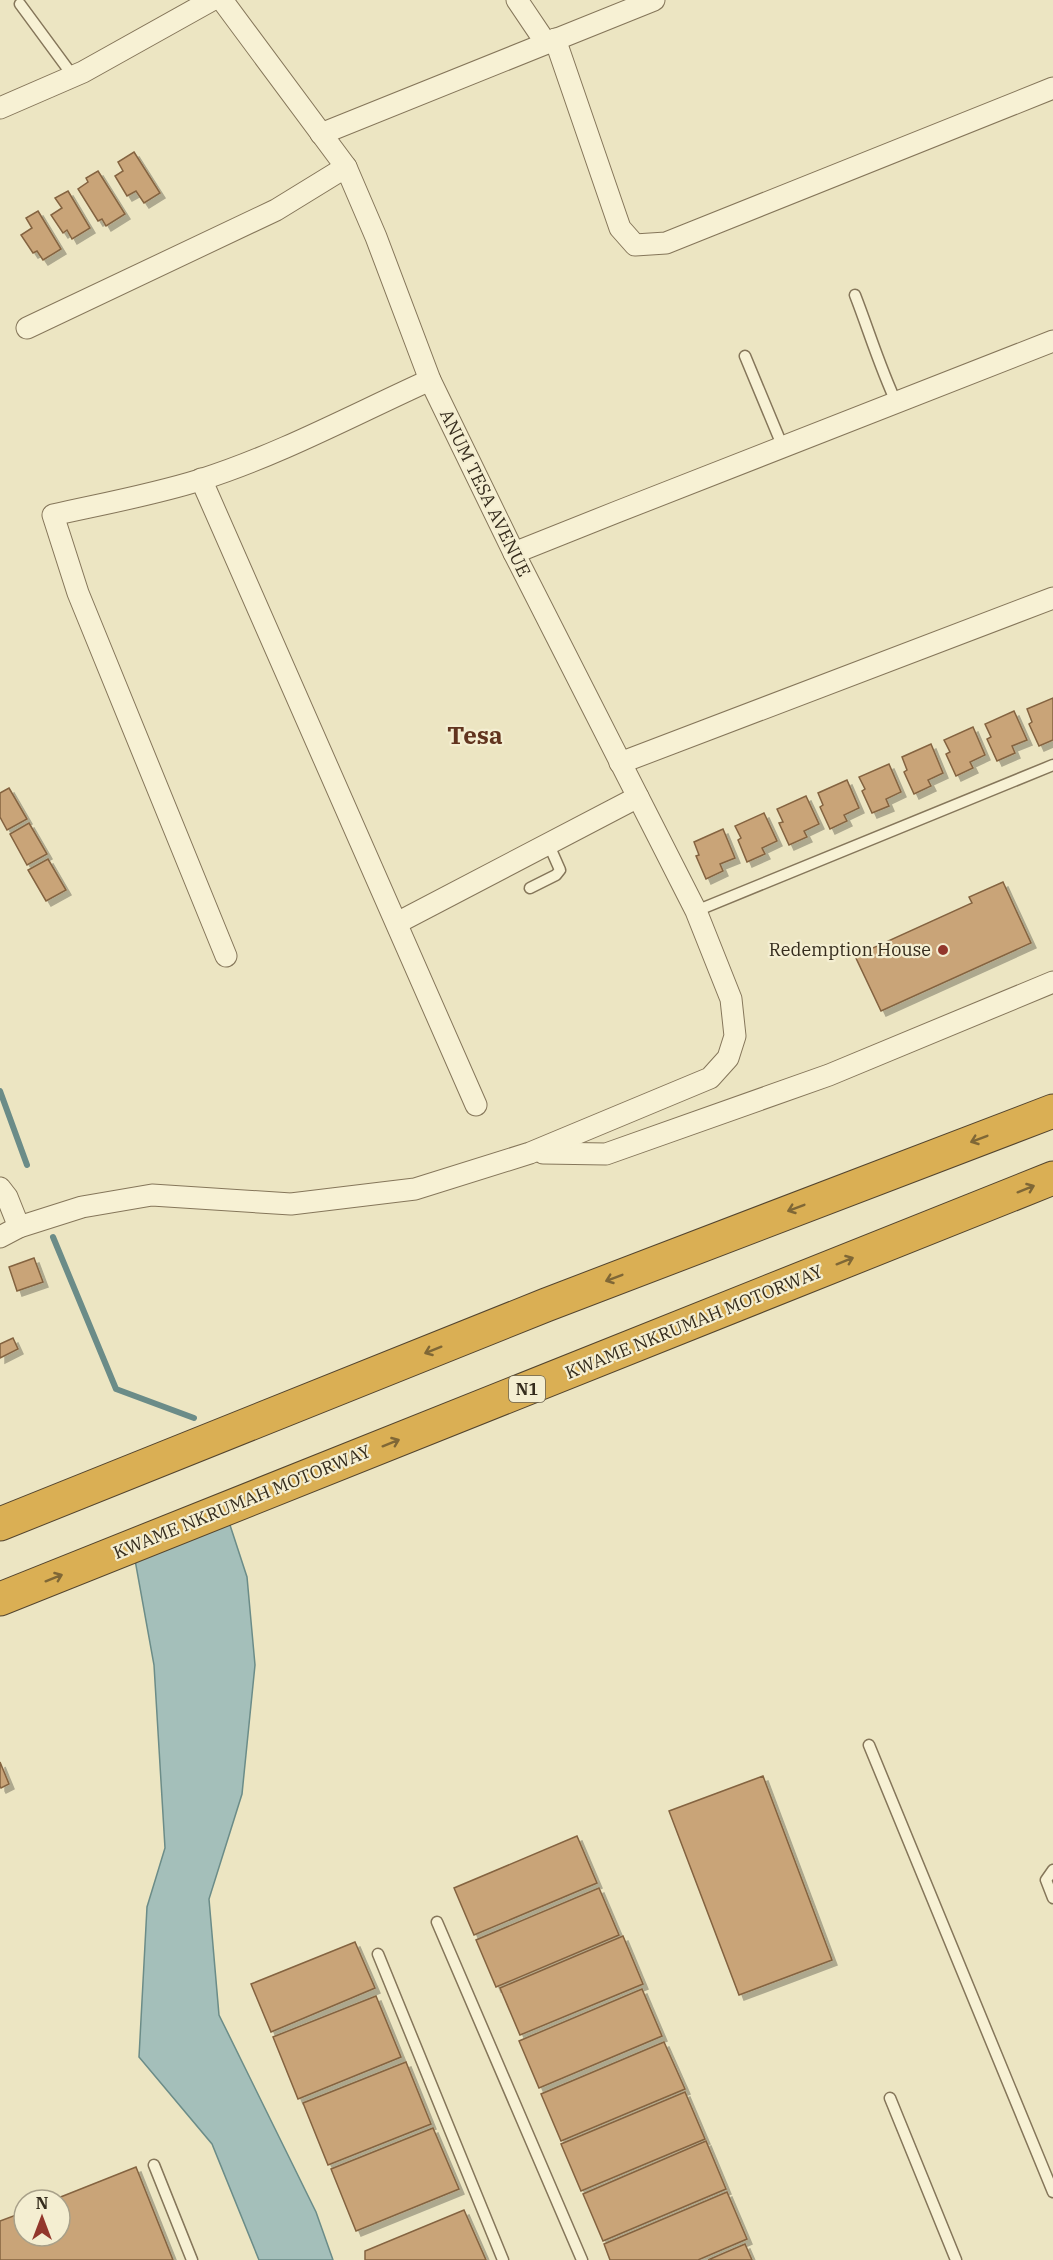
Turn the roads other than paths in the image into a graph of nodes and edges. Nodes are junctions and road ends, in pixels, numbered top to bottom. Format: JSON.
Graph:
{"nodes":[{"id":1,"x":212,"y":0,"type":"edge"},
{"id":2,"x":222,"y":0,"type":"edge"},
{"id":3,"x":517,"y":0,"type":"edge"},
{"id":4,"x":654,"y":0,"type":"edge"},
{"id":5,"x":20,"y":4,"type":"dead end"},
{"id":6,"x":551,"y":41,"type":"junction"},
{"id":7,"x":73,"y":76,"type":"junction"},
{"id":8,"x":1053,"y":88,"type":"edge"},
{"id":9,"x":0,"y":108,"type":"edge"},
{"id":10,"x":321,"y":134,"type":"junction"},
{"id":11,"x":346,"y":167,"type":"junction"},
{"id":12,"x":855,"y":295,"type":"dead end"},
{"id":13,"x":27,"y":328,"type":"dead end"},
{"id":14,"x":1053,"y":341,"type":"edge"},
{"id":15,"x":746,"y":356,"type":"dead end"},
{"id":16,"x":430,"y":380,"type":"junction"},
{"id":17,"x":897,"y":404,"type":"junction"},
{"id":18,"x":782,"y":445,"type":"junction"},
{"id":19,"x":201,"y":479,"type":"junction"},
{"id":20,"x":513,"y":553,"type":"junction"},
{"id":21,"x":1053,"y":598,"type":"edge"},
{"id":22,"x":620,"y":763,"type":"junction"},
{"id":23,"x":1053,"y":765,"type":"edge"},
{"id":24,"x":638,"y":797,"type":"junction"},
{"id":25,"x":549,"y":845,"type":"junction"},
{"id":26,"x":530,"y":888,"type":"dead end"},
{"id":27,"x":696,"y":911,"type":"junction"},
{"id":28,"x":397,"y":923,"type":"junction"},
{"id":29,"x":226,"y":957,"type":"dead end"},
{"id":30,"x":1053,"y":982,"type":"edge"},
{"id":31,"x":476,"y":1105,"type":"dead end"},
{"id":32,"x":1053,"y":1111,"type":"edge"},
{"id":33,"x":530,"y":1153,"type":"junction"},
{"id":34,"x":1053,"y":1178,"type":"edge"},
{"id":35,"x":0,"y":1188,"type":"edge"},
{"id":36,"x":19,"y":1227,"type":"junction"},
{"id":37,"x":0,"y":1237,"type":"edge"},
{"id":38,"x":0,"y":1524,"type":"edge"},
{"id":39,"x":0,"y":1599,"type":"edge"},
{"id":40,"x":869,"y":1745,"type":"dead end"},
{"id":41,"x":1053,"y":1870,"type":"edge"},
{"id":42,"x":1053,"y":1898,"type":"edge"},
{"id":43,"x":437,"y":1922,"type":"dead end"},
{"id":44,"x":378,"y":1954,"type":"dead end"},
{"id":45,"x":890,"y":2098,"type":"dead end"},
{"id":46,"x":154,"y":2165,"type":"dead end"},
{"id":47,"x":1053,"y":2192,"type":"edge"},
{"id":48,"x":192,"y":2260,"type":"edge"},
{"id":49,"x":503,"y":2260,"type":"edge"},
{"id":50,"x":582,"y":2260,"type":"edge"},
{"id":51,"x":956,"y":2260,"type":"edge"}],
"edges":[{"from":1,"to":7,"type":"street"},
{"from":2,"to":10,"type":"street","name":"ANUM TESA AVENUE"},
{"from":3,"to":6,"type":"street"},
{"from":4,"to":6,"type":"street"},
{"from":5,"to":7,"type":"lane"},
{"from":6,"to":8,"type":"street"},
{"from":6,"to":10,"type":"street"},
{"from":7,"to":9,"type":"street"},
{"from":10,"to":11,"type":"street","name":"ANUM TESA AVENUE"},
{"from":11,"to":13,"type":"street"},
{"from":11,"to":16,"type":"street","name":"ANUM TESA AVENUE"},
{"from":12,"to":17,"type":"lane"},
{"from":14,"to":17,"type":"street"},
{"from":15,"to":18,"type":"lane"},
{"from":16,"to":19,"type":"street"},
{"from":16,"to":20,"type":"street","name":"ANUM TESA AVENUE"},
{"from":17,"to":18,"type":"street"},
{"from":18,"to":20,"type":"street"},
{"from":19,"to":28,"type":"street"},
{"from":19,"to":29,"type":"street"},
{"from":20,"to":22,"type":"street","name":"ANUM TESA AVENUE"},
{"from":21,"to":22,"type":"street"},
{"from":22,"to":24,"type":"street","name":"ANUM TESA AVENUE"},
{"from":23,"to":27,"type":"lane"},
{"from":24,"to":25,"type":"street"},
{"from":24,"to":27,"type":"street","name":"ANUM TESA AVENUE"},
{"from":25,"to":26,"type":"lane"},
{"from":25,"to":28,"type":"street"},
{"from":27,"to":33,"type":"street","name":"ANUM TESA AVENUE"},
{"from":28,"to":31,"type":"street"},
{"from":30,"to":33,"type":"street"},
{"from":32,"to":38,"type":"highway","one_way":true},
{"from":33,"to":36,"type":"street"},
{"from":39,"to":34,"type":"highway","name":"KWAME NKRUMAH MOTORWAY","number":"N1","one_way":true},
{"from":35,"to":36,"type":"street"},
{"from":36,"to":37,"type":"street"},
{"from":40,"to":47,"type":"lane"},
{"from":41,"to":42,"type":"lane"},
{"from":43,"to":50,"type":"lane"},
{"from":44,"to":49,"type":"lane"},
{"from":45,"to":51,"type":"lane"},
{"from":46,"to":48,"type":"lane"}]}
